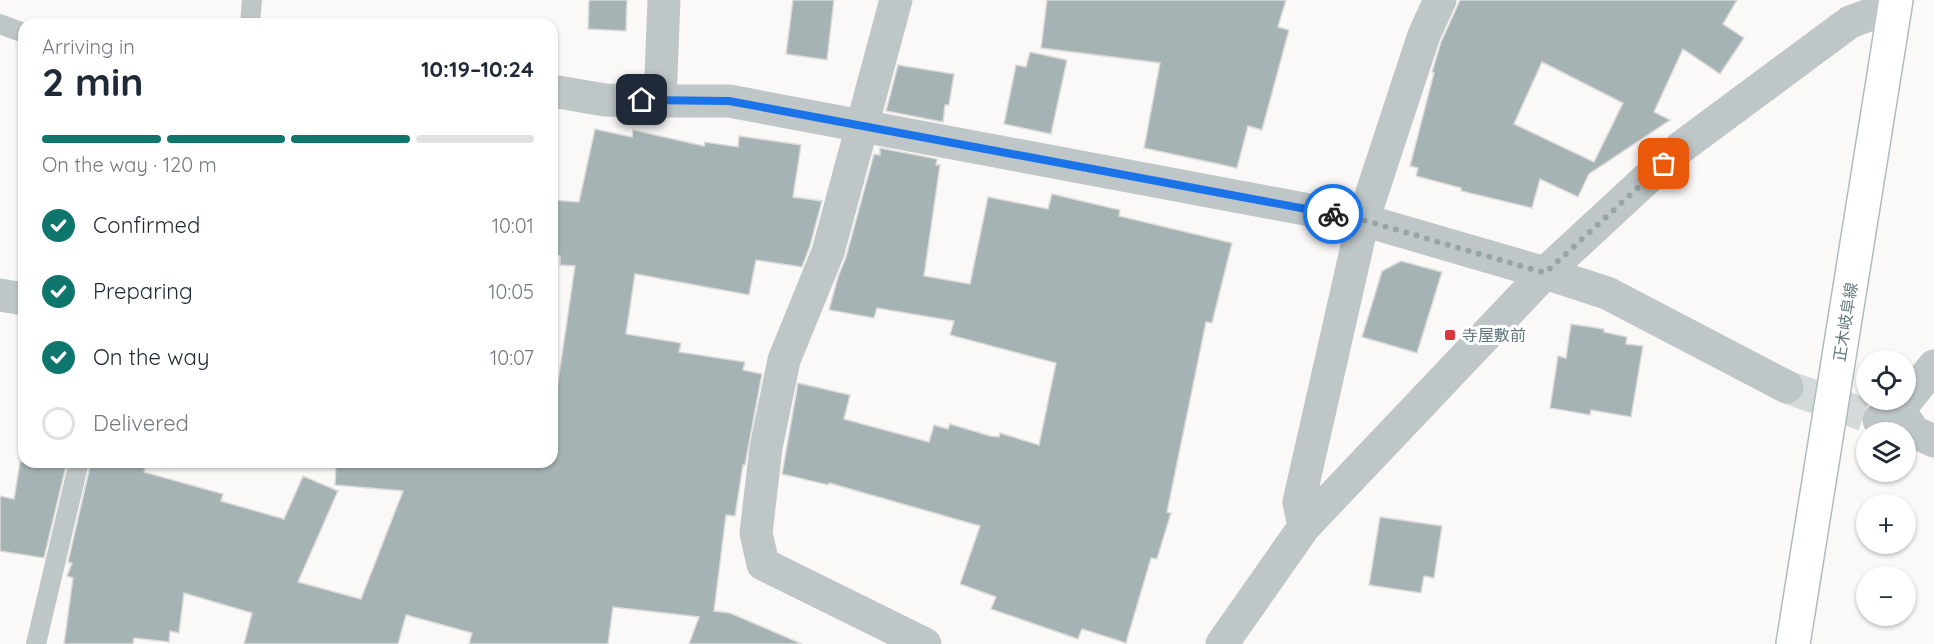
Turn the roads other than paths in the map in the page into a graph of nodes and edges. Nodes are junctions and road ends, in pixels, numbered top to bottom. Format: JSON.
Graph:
{"nodes":[{"id":1,"x":252,"y":0,"type":"edge"},
{"id":2,"x":664,"y":0,"type":"edge"},
{"id":3,"x":896,"y":0,"type":"edge"},
{"id":4,"x":1440,"y":0,"type":"edge"},
{"id":5,"x":1895,"y":3,"type":"edge"},
{"id":6,"x":250,"y":18,"type":"edge"},
{"id":7,"x":0,"y":24,"type":"edge"},
{"id":8,"x":18,"y":31,"type":"edge"},
{"id":9,"x":558,"y":92,"type":"edge"},
{"id":10,"x":660,"y":100,"type":"junction"},
{"id":11,"x":861,"y":126,"type":"junction"},
{"id":12,"x":1363,"y":220,"type":"junction"},
{"id":13,"x":1545,"y":273,"type":"junction"},
{"id":14,"x":0,"y":296,"type":"edge"},
{"id":15,"x":18,"y":298,"type":"edge"},
{"id":16,"x":1934,"y":366,"type":"edge"},
{"id":17,"x":1787,"y":387,"type":"tunnel mouth"},
{"id":18,"x":1934,"y":441,"type":"edge"},
{"id":19,"x":78,"y":468,"type":"edge"},
{"id":20,"x":1304,"y":527,"type":"junction"},
{"id":21,"x":36,"y":644,"type":"edge"},
{"id":22,"x":925,"y":644,"type":"edge"},
{"id":23,"x":1222,"y":644,"type":"edge"},
{"id":24,"x":1793,"y":644,"type":"edge"}],
"edges":[{"from":1,"to":6,"type":"lane"},
{"from":2,"to":10,"type":"street"},
{"from":3,"to":11,"type":"street"},
{"from":4,"to":12,"type":"street"},
{"from":5,"to":13,"type":"street"},
{"from":5,"to":24,"type":"main road","name":"正木岐阜線"},
{"from":7,"to":8,"type":"lane"},
{"from":9,"to":10,"type":"street"},
{"from":10,"to":11,"type":"street"},
{"from":11,"to":12,"type":"street"},
{"from":11,"to":22,"type":"street"},
{"from":12,"to":13,"type":"street"},
{"from":12,"to":20,"type":"street"},
{"from":13,"to":17,"type":"street"},
{"from":13,"to":20,"type":"street"},
{"from":14,"to":15,"type":"street"},
{"from":16,"to":18,"type":"street"},
{"from":19,"to":21,"type":"lane"},
{"from":20,"to":23,"type":"street"}]}
